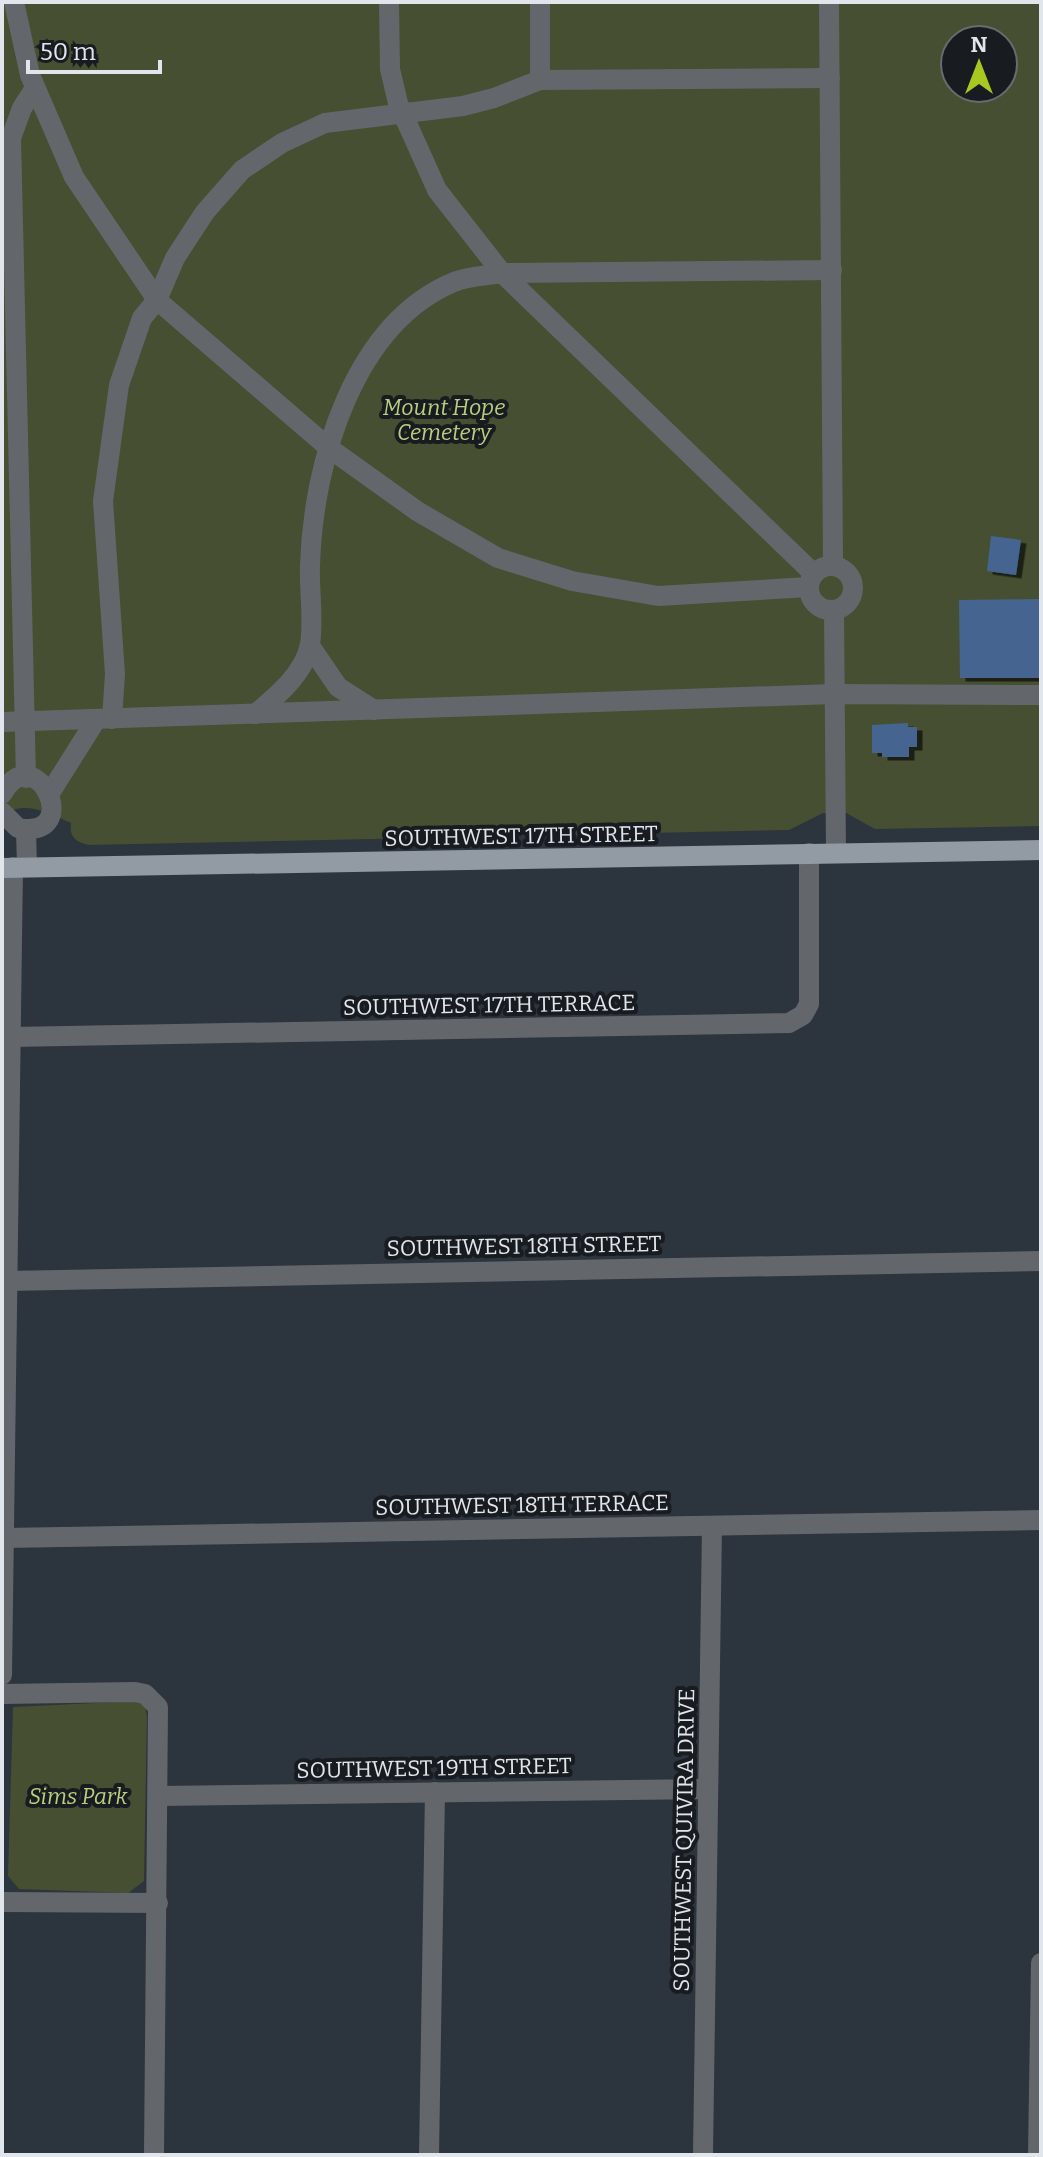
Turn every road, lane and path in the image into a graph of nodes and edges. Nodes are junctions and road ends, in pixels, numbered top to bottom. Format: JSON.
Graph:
{"nodes":[{"id":1,"x":14,"y":2,"type":"edge"},
{"id":2,"x":389,"y":2,"type":"edge"},
{"id":3,"x":540,"y":2,"type":"edge"},
{"id":4,"x":829,"y":2,"type":"edge"},
{"id":5,"x":830,"y":78,"type":"junction"},
{"id":6,"x":540,"y":80,"type":"junction"},
{"id":7,"x":35,"y":88,"type":"junction"},
{"id":8,"x":401,"y":112,"type":"junction"},
{"id":9,"x":832,"y":270,"type":"junction"},
{"id":10,"x":502,"y":273,"type":"junction"},
{"id":11,"x":157,"y":300,"type":"junction"},
{"id":12,"x":10,"y":332,"type":"edge"},
{"id":13,"x":19,"y":369,"type":"junction"},
{"id":14,"x":2,"y":386,"type":"edge"},
{"id":15,"x":11,"y":430,"type":"edge"},
{"id":16,"x":329,"y":448,"type":"junction"},
{"id":17,"x":818,"y":575,"type":"junction"},
{"id":18,"x":834,"y":610,"type":"junction"},
{"id":19,"x":310,"y":646,"type":"junction"},
{"id":20,"x":834,"y":694,"type":"junction"},
{"id":21,"x":1041,"y":695,"type":"edge"},
{"id":22,"x":374,"y":710,"type":"junction"},
{"id":23,"x":255,"y":714,"type":"junction"},
{"id":24,"x":104,"y":720,"type":"junction"},
{"id":25,"x":2,"y":722,"type":"edge"},
{"id":26,"x":24,"y":722,"type":"junction"},
{"id":27,"x":26,"y":778,"type":"junction"},
{"id":28,"x":50,"y":793,"type":"junction"},
{"id":29,"x":2,"y":794,"type":"edge"},
{"id":30,"x":2,"y":812,"type":"edge"},
{"id":31,"x":26,"y":830,"type":"junction"},
{"id":32,"x":1041,"y":850,"type":"edge"},
{"id":33,"x":809,"y":853,"type":"junction"},
{"id":34,"x":836,"y":853,"type":"junction"},
{"id":35,"x":14,"y":867,"type":"edge"},
{"id":36,"x":11,"y":1037,"type":"junction"},
{"id":37,"x":1041,"y":1261,"type":"edge"},
{"id":38,"x":7,"y":1281,"type":"junction"},
{"id":39,"x":1041,"y":1520,"type":"edge"},
{"id":40,"x":712,"y":1526,"type":"junction"},
{"id":41,"x":4,"y":1538,"type":"edge"},
{"id":42,"x":2,"y":1675,"type":"edge"},
{"id":43,"x":2,"y":1694,"type":"edge"},
{"id":44,"x":708,"y":1789,"type":"junction"},
{"id":45,"x":435,"y":1792,"type":"junction"},
{"id":46,"x":160,"y":1796,"type":"junction"},
{"id":47,"x":2,"y":1902,"type":"edge"},
{"id":48,"x":158,"y":1903,"type":"junction"},
{"id":49,"x":1041,"y":1963,"type":"edge"},
{"id":50,"x":154,"y":2155,"type":"edge"},
{"id":51,"x":429,"y":2155,"type":"edge"},
{"id":52,"x":703,"y":2155,"type":"edge"},
{"id":53,"x":1038,"y":2155,"type":"edge"}],
"edges":[{"from":1,"to":7,"type":"street"},
{"from":2,"to":8,"type":"street"},
{"from":3,"to":6,"type":"street"},
{"from":4,"to":5,"type":"street"},
{"from":5,"to":6,"type":"street"},
{"from":5,"to":9,"type":"street"},
{"from":6,"to":8,"type":"street"},
{"from":7,"to":11,"type":"street"},
{"from":7,"to":12,"type":"street"},
{"from":8,"to":10,"type":"street"},
{"from":8,"to":11,"type":"street"},
{"from":9,"to":10,"type":"street"},
{"from":9,"to":17,"type":"street"},
{"from":10,"to":16,"type":"street"},
{"from":10,"to":17,"type":"street"},
{"from":11,"to":16,"type":"street"},
{"from":11,"to":24,"type":"street"},
{"from":12,"to":13,"type":"street"},
{"from":13,"to":14,"type":"street"},
{"from":13,"to":15,"type":"street"},
{"from":15,"to":26,"type":"street"},
{"from":16,"to":17,"type":"street"},
{"from":16,"to":19,"type":"street"},
{"from":17,"to":18,"type":"street"},
{"from":17,"to":18,"type":"street"},
{"from":18,"to":20,"type":"street"},
{"from":19,"to":22,"type":"street"},
{"from":19,"to":23,"type":"street"},
{"from":20,"to":21,"type":"street"},
{"from":20,"to":22,"type":"street"},
{"from":20,"to":34,"type":"street"},
{"from":22,"to":23,"type":"street"},
{"from":23,"to":24,"type":"street"},
{"from":24,"to":26,"type":"street"},
{"from":24,"to":28,"type":"street"},
{"from":25,"to":26,"type":"street"},
{"from":26,"to":27,"type":"street"},
{"from":27,"to":28,"type":"street"},
{"from":27,"to":29,"type":"street"},
{"from":28,"to":31,"type":"street"},
{"from":30,"to":31,"type":"street"},
{"from":31,"to":35,"type":"street"},
{"from":32,"to":34,"type":"main road","name":"SOUTHWEST 17TH STREET"},
{"from":33,"to":34,"type":"main road","name":"SOUTHWEST 17TH STREET"},
{"from":33,"to":35,"type":"main road","name":"SOUTHWEST 17TH STREET"},
{"from":33,"to":36,"type":"street","name":"SOUTHWEST 17TH TERRACE"},
{"from":35,"to":36,"type":"street"},
{"from":36,"to":38,"type":"street"},
{"from":37,"to":38,"type":"street","name":"SOUTHWEST 18TH STREET"},
{"from":38,"to":41,"type":"street"},
{"from":39,"to":40,"type":"street","name":"SOUTHWEST 18TH TERRACE"},
{"from":40,"to":41,"type":"street","name":"SOUTHWEST 18TH TERRACE"},
{"from":40,"to":44,"type":"street","name":"SOUTHWEST QUIVIRA DRIVE"},
{"from":41,"to":42,"type":"street"},
{"from":43,"to":46,"type":"street"},
{"from":44,"to":45,"type":"street","name":"SOUTHWEST 19TH STREET"},
{"from":44,"to":52,"type":"street","name":"SOUTHWEST QUIVIRA DRIVE"},
{"from":45,"to":46,"type":"street","name":"SOUTHWEST 19TH STREET"},
{"from":45,"to":51,"type":"street"},
{"from":46,"to":48,"type":"street"},
{"from":47,"to":48,"type":"street"},
{"from":48,"to":50,"type":"street"},
{"from":49,"to":53,"type":"street"}]}
